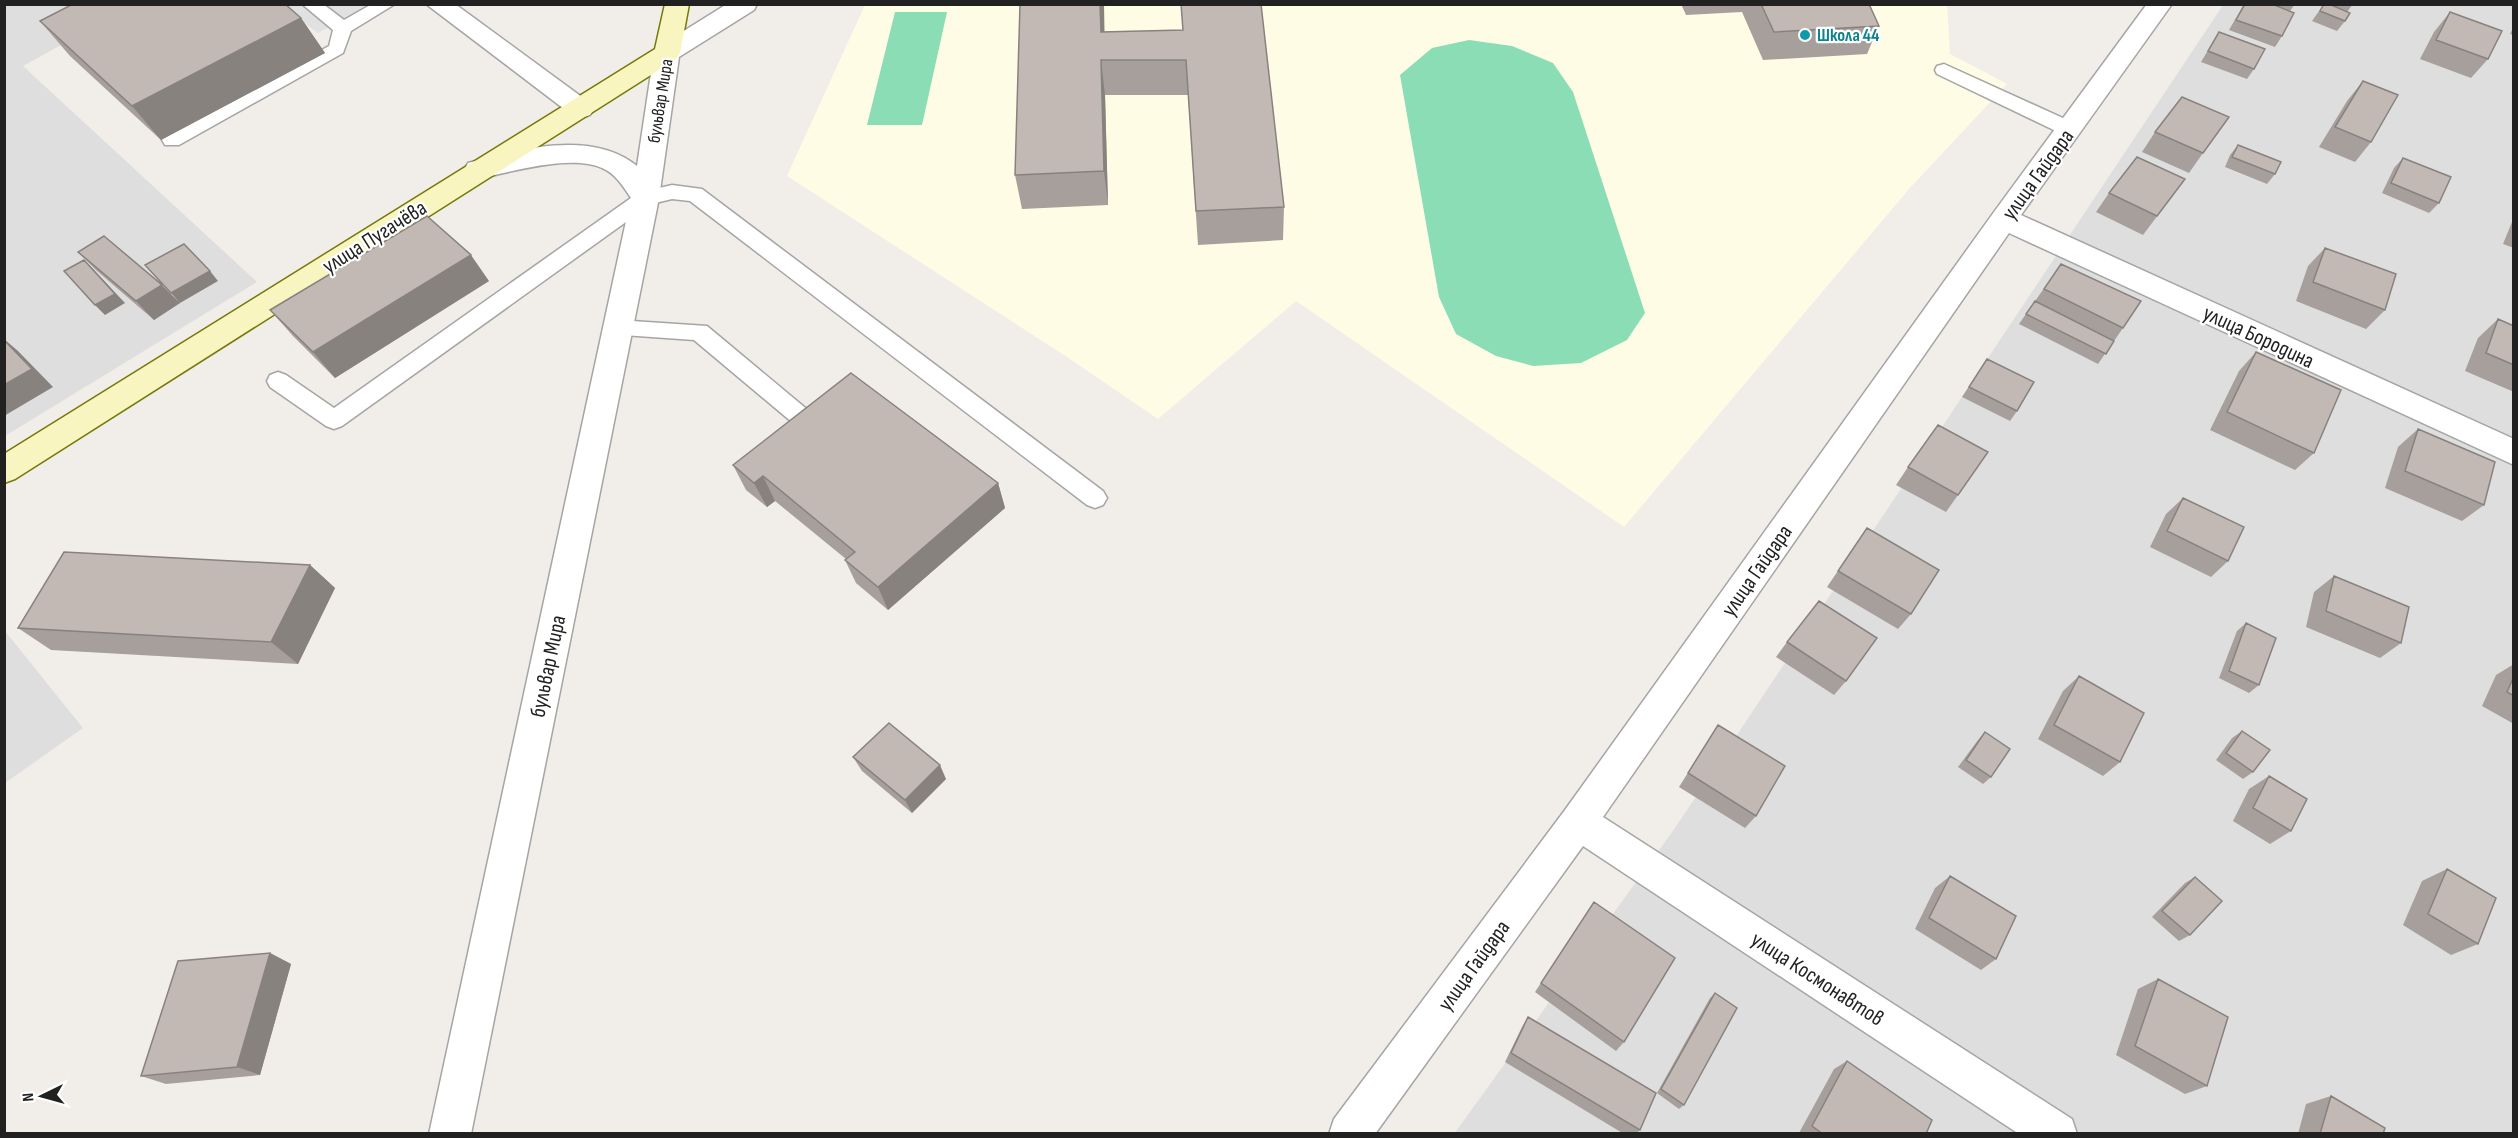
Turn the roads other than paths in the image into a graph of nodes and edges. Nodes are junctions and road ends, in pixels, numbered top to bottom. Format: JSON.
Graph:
{"nodes":[{"id":1,"x":311,"y":4,"type":"edge"},
{"id":2,"x":386,"y":4,"type":"edge"},
{"id":3,"x":438,"y":4,"type":"edge"},
{"id":4,"x":677,"y":4,"type":"edge"},
{"id":5,"x":745,"y":4,"type":"edge"},
{"id":6,"x":2160,"y":4,"type":"edge"},
{"id":7,"x":343,"y":28,"type":"junction"},
{"id":8,"x":667,"y":52,"type":"junction"},
{"id":9,"x":1944,"y":70,"type":"dead end"},
{"id":10,"x":581,"y":109,"type":"junction"},
{"id":11,"x":2069,"y":129,"type":"junction"},
{"id":12,"x":172,"y":140,"type":"dead end"},
{"id":13,"x":478,"y":170,"type":"junction"},
{"id":14,"x":645,"y":198,"type":"junction"},
{"id":15,"x":2004,"y":219,"type":"junction"},
{"id":16,"x":617,"y":328,"type":"junction"},
{"id":17,"x":278,"y":381,"type":"dead end"},
{"id":18,"x":801,"y":417,"type":"edge"},
{"id":19,"x":2514,"y":453,"type":"edge"},
{"id":20,"x":4,"y":470,"type":"edge"},
{"id":21,"x":1095,"y":498,"type":"dead end"},
{"id":22,"x":1578,"y":822,"type":"junction"},
{"id":23,"x":450,"y":1134,"type":"edge"},
{"id":24,"x":1349,"y":1134,"type":"edge"},
{"id":25,"x":2057,"y":1134,"type":"edge"}],
"edges":[{"from":1,"to":7,"type":"lane"},
{"from":2,"to":7,"type":"lane"},
{"from":3,"to":10,"type":"street"},
{"from":4,"to":8,"type":"main road","name":"бульвар Мира"},
{"from":5,"to":8,"type":"street","name":"улица Пугачёва"},
{"from":6,"to":11,"type":"street","name":"улица Гайдара"},
{"from":7,"to":12,"type":"lane"},
{"from":8,"to":10,"type":"main road","name":"улица Пугачёва"},
{"from":8,"to":14,"type":"street","name":"бульвар Мира"},
{"from":9,"to":11,"type":"lane"},
{"from":10,"to":13,"type":"main road","name":"улица Пугачёва"},
{"from":11,"to":15,"type":"street","name":"улица Гайдара"},
{"from":13,"to":14,"type":"street","name":"бульвар Мира"},
{"from":13,"to":20,"type":"main road","name":"улица Пугачёва"},
{"from":14,"to":16,"type":"street","name":"бульвар Мира"},
{"from":14,"to":17,"type":"lane"},
{"from":14,"to":21,"type":"lane"},
{"from":15,"to":19,"type":"street","name":"улица Бородина"},
{"from":15,"to":22,"type":"street","name":"улица Гайдара"},
{"from":16,"to":18,"type":"lane"},
{"from":16,"to":23,"type":"street","name":"бульвар Мира"},
{"from":22,"to":24,"type":"street","name":"улица Гайдара"},
{"from":22,"to":25,"type":"street","name":"улица Космонавтов"}]}
